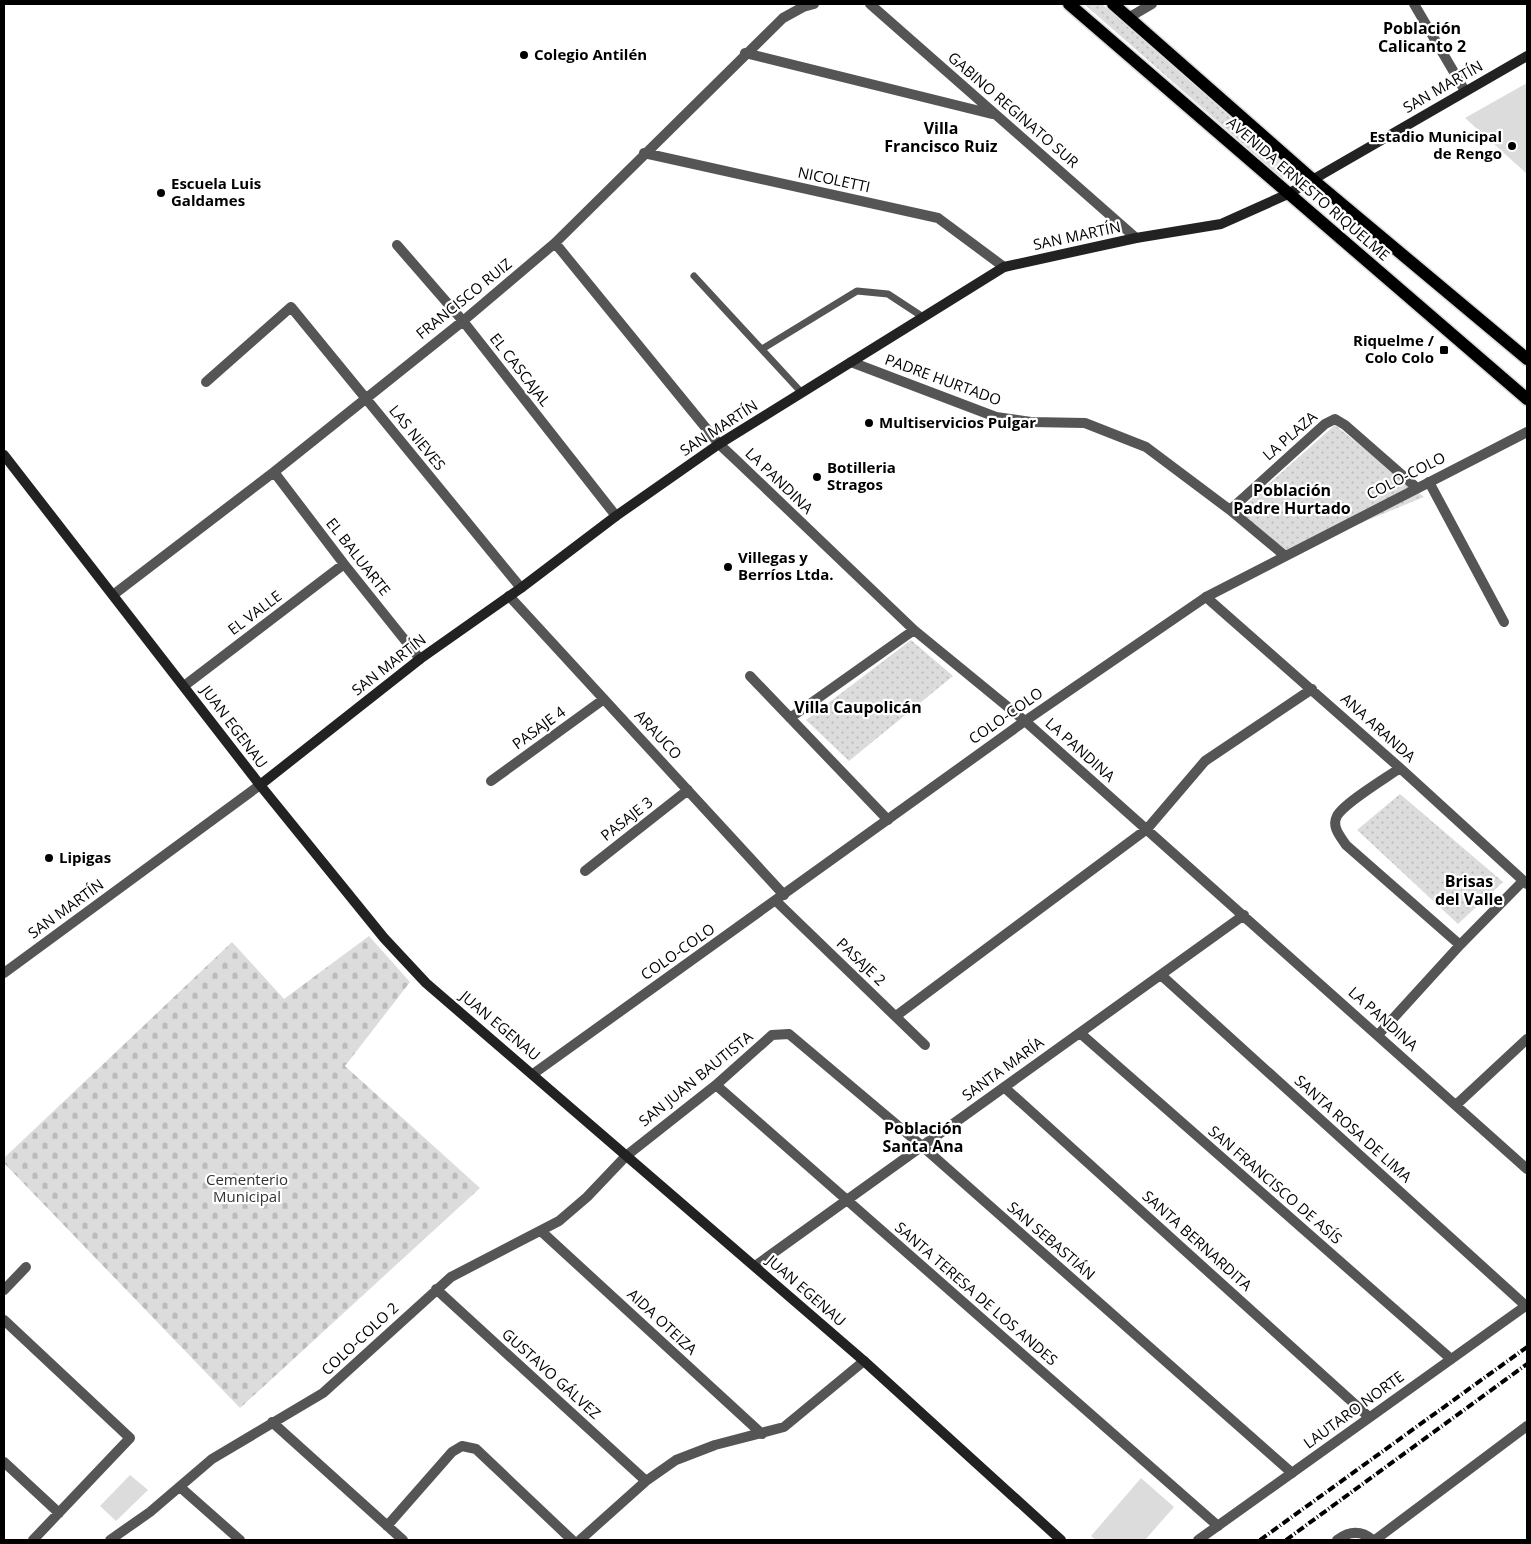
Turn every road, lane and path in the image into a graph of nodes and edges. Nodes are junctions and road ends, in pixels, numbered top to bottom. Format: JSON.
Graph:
{"nodes":[{"id":1,"x":814,"y":4,"type":"edge"},
{"id":2,"x":870,"y":4,"type":"edge"},
{"id":3,"x":1069,"y":4,"type":"edge"},
{"id":4,"x":1113,"y":4,"type":"edge"},
{"id":5,"x":1152,"y":4,"type":"edge"},
{"id":6,"x":1414,"y":4,"type":"edge"},
{"id":7,"x":1128,"y":18,"type":"junction"},
{"id":8,"x":745,"y":53,"type":"junction"},
{"id":9,"x":1527,"y":56,"type":"edge"},
{"id":10,"x":1465,"y":91,"type":"junction"},
{"id":11,"x":993,"y":114,"type":"junction"},
{"id":12,"x":644,"y":153,"type":"junction"},
{"id":13,"x":1312,"y":179,"type":"junction"},
{"id":14,"x":1288,"y":194,"type":"junction"},
{"id":15,"x":1136,"y":238,"type":"junction"},
{"id":16,"x":555,"y":243,"type":"junction"},
{"id":17,"x":397,"y":245,"type":"dead end"},
{"id":18,"x":1004,"y":267,"type":"junction"},
{"id":19,"x":694,"y":276,"type":"dead end"},
{"id":20,"x":923,"y":317,"type":"junction"},
{"id":21,"x":463,"y":321,"type":"junction"},
{"id":22,"x":762,"y":349,"type":"junction"},
{"id":23,"x":1527,"y":359,"type":"edge"},
{"id":24,"x":851,"y":362,"type":"junction"},
{"id":25,"x":206,"y":382,"type":"dead end"},
{"id":26,"x":802,"y":393,"type":"junction"},
{"id":27,"x":365,"y":398,"type":"junction"},
{"id":28,"x":1527,"y":399,"type":"edge"},
{"id":29,"x":1527,"y":432,"type":"edge"},
{"id":30,"x":719,"y":444,"type":"junction"},
{"id":31,"x":4,"y":455,"type":"edge"},
{"id":32,"x":274,"y":472,"type":"junction"},
{"id":33,"x":1429,"y":482,"type":"junction"},
{"id":34,"x":1417,"y":488,"type":"junction"},
{"id":35,"x":1230,"y":510,"type":"junction"},
{"id":36,"x":616,"y":516,"type":"junction"},
{"id":37,"x":1284,"y":555,"type":"junction"},
{"id":38,"x":344,"y":564,"type":"junction"},
{"id":39,"x":521,"y":588,"type":"junction"},
{"id":40,"x":113,"y":595,"type":"junction"},
{"id":41,"x":509,"y":596,"type":"junction"},
{"id":42,"x":1206,"y":596,"type":"junction"},
{"id":43,"x":1504,"y":622,"type":"dead end"},
{"id":44,"x":914,"y":630,"type":"junction"},
{"id":45,"x":420,"y":659,"type":"junction"},
{"id":46,"x":750,"y":676,"type":"dead end"},
{"id":47,"x":184,"y":686,"type":"junction"},
{"id":48,"x":1312,"y":689,"type":"junction"},
{"id":49,"x":604,"y":699,"type":"junction"},
{"id":50,"x":790,"y":718,"type":"junction"},
{"id":51,"x":1025,"y":720,"type":"junction"},
{"id":52,"x":1400,"y":768,"type":"junction"},
{"id":53,"x":491,"y":781,"type":"dead end"},
{"id":54,"x":260,"y":785,"type":"junction"},
{"id":55,"x":688,"y":790,"type":"junction"},
{"id":56,"x":888,"y":820,"type":"junction"},
{"id":57,"x":1147,"y":828,"type":"junction"},
{"id":58,"x":585,"y":871,"type":"dead end"},
{"id":59,"x":1525,"y":882,"type":"edge"},
{"id":60,"x":780,"y":898,"type":"junction"},
{"id":61,"x":1244,"y":915,"type":"junction"},
{"id":62,"x":1460,"y":945,"type":"junction"},
{"id":63,"x":4,"y":973,"type":"edge"},
{"id":64,"x":1161,"y":975,"type":"junction"},
{"id":65,"x":896,"y":1016,"type":"junction"},
{"id":66,"x":1080,"y":1033,"type":"junction"},
{"id":67,"x":789,"y":1034,"type":"joint"},
{"id":68,"x":1378,"y":1035,"type":"junction"},
{"id":69,"x":1527,"y":1039,"type":"edge"},
{"id":70,"x":925,"y":1045,"type":"dead end"},
{"id":71,"x":533,"y":1074,"type":"junction"},
{"id":72,"x":716,"y":1085,"type":"junction"},
{"id":73,"x":1004,"y":1087,"type":"junction"},
{"id":74,"x":1456,"y":1106,"type":"junction"},
{"id":75,"x":922,"y":1146,"type":"junction"},
{"id":76,"x":626,"y":1156,"type":"junction"},
{"id":77,"x":1527,"y":1169,"type":"edge"},
{"id":78,"x":847,"y":1200,"type":"junction"},
{"id":79,"x":542,"y":1232,"type":"junction"},
{"id":80,"x":755,"y":1266,"type":"junction"},
{"id":81,"x":26,"y":1267,"type":"dead end"},
{"id":82,"x":436,"y":1289,"type":"junction"},
{"id":83,"x":4,"y":1290,"type":"edge"},
{"id":84,"x":1526,"y":1305,"type":"edge"},
{"id":85,"x":4,"y":1320,"type":"edge"},
{"id":86,"x":1451,"y":1359,"type":"junction"},
{"id":87,"x":864,"y":1361,"type":"junction"},
{"id":88,"x":1369,"y":1417,"type":"junction"},
{"id":89,"x":272,"y":1422,"type":"junction"},
{"id":90,"x":1527,"y":1426,"type":"edge"},
{"id":91,"x":762,"y":1434,"type":"junction"},
{"id":92,"x":4,"y":1462,"type":"edge"},
{"id":93,"x":1292,"y":1473,"type":"junction"},
{"id":94,"x":646,"y":1481,"type":"junction"},
{"id":95,"x":180,"y":1486,"type":"junction"},
{"id":96,"x":59,"y":1513,"type":"junction"},
{"id":97,"x":387,"y":1526,"type":"junction"},
{"id":98,"x":1218,"y":1526,"type":"junction"},
{"id":99,"x":33,"y":1540,"type":"edge"},
{"id":100,"x":110,"y":1540,"type":"edge"},
{"id":101,"x":240,"y":1540,"type":"edge"},
{"id":102,"x":403,"y":1540,"type":"edge"},
{"id":103,"x":572,"y":1540,"type":"edge"},
{"id":104,"x":580,"y":1540,"type":"edge"},
{"id":105,"x":1061,"y":1540,"type":"edge"},
{"id":106,"x":1198,"y":1540,"type":"edge"},
{"id":107,"x":1337,"y":1540,"type":"edge"},
{"id":108,"x":1374,"y":1540,"type":"edge"}],
"edges":[{"from":1,"to":8,"type":"street","name":"FRANCISCO RUIZ"},
{"from":2,"to":11,"type":"street","name":"GABINO REGINATO SUR"},
{"from":3,"to":14,"type":"main road","name":"AVENIDA ERNESTO RIQUELME"},
{"from":4,"to":7,"type":"main road","name":"AVENIDA ERNESTO RIQUELME"},
{"from":5,"to":7,"type":"street"},
{"from":6,"to":10,"type":"street"},
{"from":7,"to":13,"type":"main road","name":"AVENIDA ERNESTO RIQUELME"},
{"from":8,"to":11,"type":"street"},
{"from":8,"to":12,"type":"street","name":"FRANCISCO RUIZ"},
{"from":9,"to":10,"type":"main road","name":"SAN MARTÍN"},
{"from":10,"to":13,"type":"main road","name":"SAN MARTÍN"},
{"from":11,"to":15,"type":"street","name":"GABINO REGINATO SUR"},
{"from":12,"to":16,"type":"street","name":"FRANCISCO RUIZ"},
{"from":12,"to":18,"type":"street","name":"NICOLETTI"},
{"from":13,"to":14,"type":"main road","name":"SAN MARTÍN"},
{"from":13,"to":23,"type":"main road","name":"AVENIDA ERNESTO RIQUELME"},
{"from":14,"to":15,"type":"main road","name":"SAN MARTÍN"},
{"from":14,"to":28,"type":"main road","name":"AVENIDA ERNESTO RIQUELME"},
{"from":15,"to":18,"type":"main road","name":"SAN MARTÍN"},
{"from":16,"to":21,"type":"street","name":"FRANCISCO RUIZ"},
{"from":16,"to":30,"type":"street","name":"LA PANDINA"},
{"from":17,"to":21,"type":"street","name":"EL CASCAJAL"},
{"from":18,"to":20,"type":"main road","name":"SAN MARTÍN"},
{"from":19,"to":22,"type":"lane"},
{"from":20,"to":22,"type":"lane"},
{"from":20,"to":24,"type":"main road","name":"SAN MARTÍN"},
{"from":21,"to":27,"type":"street","name":"FRANCISCO RUIZ"},
{"from":21,"to":36,"type":"street","name":"EL CASCAJAL"},
{"from":22,"to":26,"type":"lane"},
{"from":24,"to":26,"type":"main road","name":"SAN MARTÍN"},
{"from":24,"to":35,"type":"street","name":"PADRE HURTADO"},
{"from":25,"to":27,"type":"street","name":"LAS NIEVES"},
{"from":26,"to":30,"type":"main road","name":"SAN MARTÍN"},
{"from":27,"to":32,"type":"street","name":"FRANCISCO RUIZ"},
{"from":27,"to":39,"type":"street","name":"LAS NIEVES"},
{"from":29,"to":33,"type":"street","name":"COLO-COLO"},
{"from":30,"to":36,"type":"main road","name":"SAN MARTÍN"},
{"from":30,"to":44,"type":"street","name":"LA PANDINA"},
{"from":31,"to":40,"type":"main road","name":"JUAN EGENAU"},
{"from":32,"to":38,"type":"street","name":"EL BALUARTE"},
{"from":32,"to":40,"type":"street","name":"FRANCISCO RUIZ"},
{"from":33,"to":34,"type":"street","name":"COLO-COLO"},
{"from":33,"to":43,"type":"street"},
{"from":34,"to":35,"type":"street","name":"LA PLAZA"},
{"from":34,"to":37,"type":"street","name":"COLO-COLO"},
{"from":35,"to":37,"type":"street","name":"PADRE HURTADO"},
{"from":36,"to":39,"type":"main road","name":"SAN MARTÍN"},
{"from":37,"to":42,"type":"street","name":"COLO-COLO"},
{"from":38,"to":45,"type":"street","name":"EL BALUARTE"},
{"from":38,"to":47,"type":"street","name":"EL VALLE"},
{"from":39,"to":41,"type":"main road","name":"SAN MARTÍN"},
{"from":40,"to":47,"type":"main road","name":"JUAN EGENAU"},
{"from":41,"to":45,"type":"main road","name":"SAN MARTÍN"},
{"from":41,"to":49,"type":"street","name":"ARAUCO"},
{"from":42,"to":48,"type":"street","name":"ANA ARANDA"},
{"from":42,"to":51,"type":"street","name":"COLO-COLO"},
{"from":44,"to":50,"type":"street"},
{"from":44,"to":51,"type":"street","name":"LA PANDINA"},
{"from":45,"to":54,"type":"main road","name":"SAN MARTÍN"},
{"from":46,"to":50,"type":"street"},
{"from":47,"to":54,"type":"main road","name":"JUAN EGENAU"},
{"from":48,"to":52,"type":"street","name":"ANA ARANDA"},
{"from":48,"to":57,"type":"street"},
{"from":49,"to":53,"type":"street","name":"PASAJE 4"},
{"from":49,"to":55,"type":"street","name":"ARAUCO"},
{"from":50,"to":56,"type":"street"},
{"from":51,"to":56,"type":"street","name":"COLO-COLO"},
{"from":51,"to":57,"type":"street","name":"LA PANDINA"},
{"from":52,"to":59,"type":"street","name":"ANA ARANDA"},
{"from":52,"to":62,"type":"street"},
{"from":54,"to":63,"type":"street","name":"SAN MARTÍN"},
{"from":54,"to":71,"type":"main road","name":"JUAN EGENAU"},
{"from":55,"to":58,"type":"street","name":"PASAJE 3"},
{"from":55,"to":60,"type":"street","name":"ARAUCO"},
{"from":56,"to":60,"type":"street","name":"COLO-COLO"},
{"from":57,"to":61,"type":"street","name":"LA PANDINA"},
{"from":57,"to":65,"type":"street"},
{"from":59,"to":62,"type":"street"},
{"from":60,"to":65,"type":"street","name":"PASAJE 2"},
{"from":60,"to":71,"type":"street","name":"COLO-COLO"},
{"from":61,"to":64,"type":"street","name":"SANTA MARÍA"},
{"from":61,"to":68,"type":"street","name":"LA PANDINA"},
{"from":62,"to":68,"type":"street"},
{"from":64,"to":66,"type":"street","name":"SANTA MARÍA"},
{"from":64,"to":84,"type":"street","name":"SANTA ROSA DE LIMA"},
{"from":65,"to":70,"type":"street","name":"PASAJE 2"},
{"from":66,"to":73,"type":"street","name":"SANTA MARÍA"},
{"from":66,"to":86,"type":"street","name":"SAN FRANCISCO DE ASÍS"},
{"from":67,"to":72,"type":"street","name":"SAN JUAN BAUTISTA"},
{"from":67,"to":75,"type":"street","name":"SAN SEBASTIÁN"},
{"from":68,"to":74,"type":"street","name":"LA PANDINA"},
{"from":69,"to":74,"type":"street"},
{"from":71,"to":76,"type":"main road","name":"JUAN EGENAU"},
{"from":72,"to":76,"type":"street","name":"SAN JUAN BAUTISTA"},
{"from":72,"to":78,"type":"street","name":"SANTA TERESA DE LOS ANDES"},
{"from":73,"to":75,"type":"street","name":"SANTA MARÍA"},
{"from":73,"to":88,"type":"street","name":"SANTA BERNARDITA"},
{"from":74,"to":77,"type":"street","name":"LA PANDINA"},
{"from":75,"to":78,"type":"street","name":"SANTA MARÍA"},
{"from":75,"to":93,"type":"street","name":"SAN SEBASTIÁN"},
{"from":76,"to":79,"type":"street","name":"COLO-COLO 2"},
{"from":76,"to":80,"type":"main road","name":"JUAN EGENAU"},
{"from":78,"to":80,"type":"street","name":"SANTA MARÍA"},
{"from":78,"to":98,"type":"street","name":"SANTA TERESA DE LOS ANDES"},
{"from":79,"to":82,"type":"street","name":"COLO-COLO 2"},
{"from":79,"to":91,"type":"street","name":"AIDA OTEIZA"},
{"from":80,"to":87,"type":"main road","name":"JUAN EGENAU"},
{"from":81,"to":83,"type":"street"},
{"from":82,"to":89,"type":"street","name":"COLO-COLO 2"},
{"from":82,"to":94,"type":"street","name":"GUSTAVO GÁLVEZ"},
{"from":84,"to":86,"type":"street","name":"LAUTARO NORTE"},
{"from":85,"to":96,"type":"street"},
{"from":86,"to":88,"type":"street","name":"LAUTARO NORTE"},
{"from":87,"to":91,"type":"street"},
{"from":87,"to":105,"type":"main road","name":"JUAN EGENAU"},
{"from":88,"to":93,"type":"street","name":"LAUTARO NORTE"},
{"from":89,"to":95,"type":"street","name":"COLO-COLO 2"},
{"from":89,"to":97,"type":"street"},
{"from":90,"to":108,"type":"street"},
{"from":91,"to":94,"type":"street"},
{"from":92,"to":96,"type":"street"},
{"from":93,"to":98,"type":"street","name":"LAUTARO NORTE"},
{"from":94,"to":104,"type":"street"},
{"from":95,"to":100,"type":"street","name":"COLO-COLO 2"},
{"from":95,"to":101,"type":"street"},
{"from":96,"to":99,"type":"street"},
{"from":97,"to":102,"type":"street"},
{"from":97,"to":103,"type":"street"},
{"from":98,"to":106,"type":"street","name":"LAUTARO NORTE"},
{"from":107,"to":108,"type":"street"}]}
